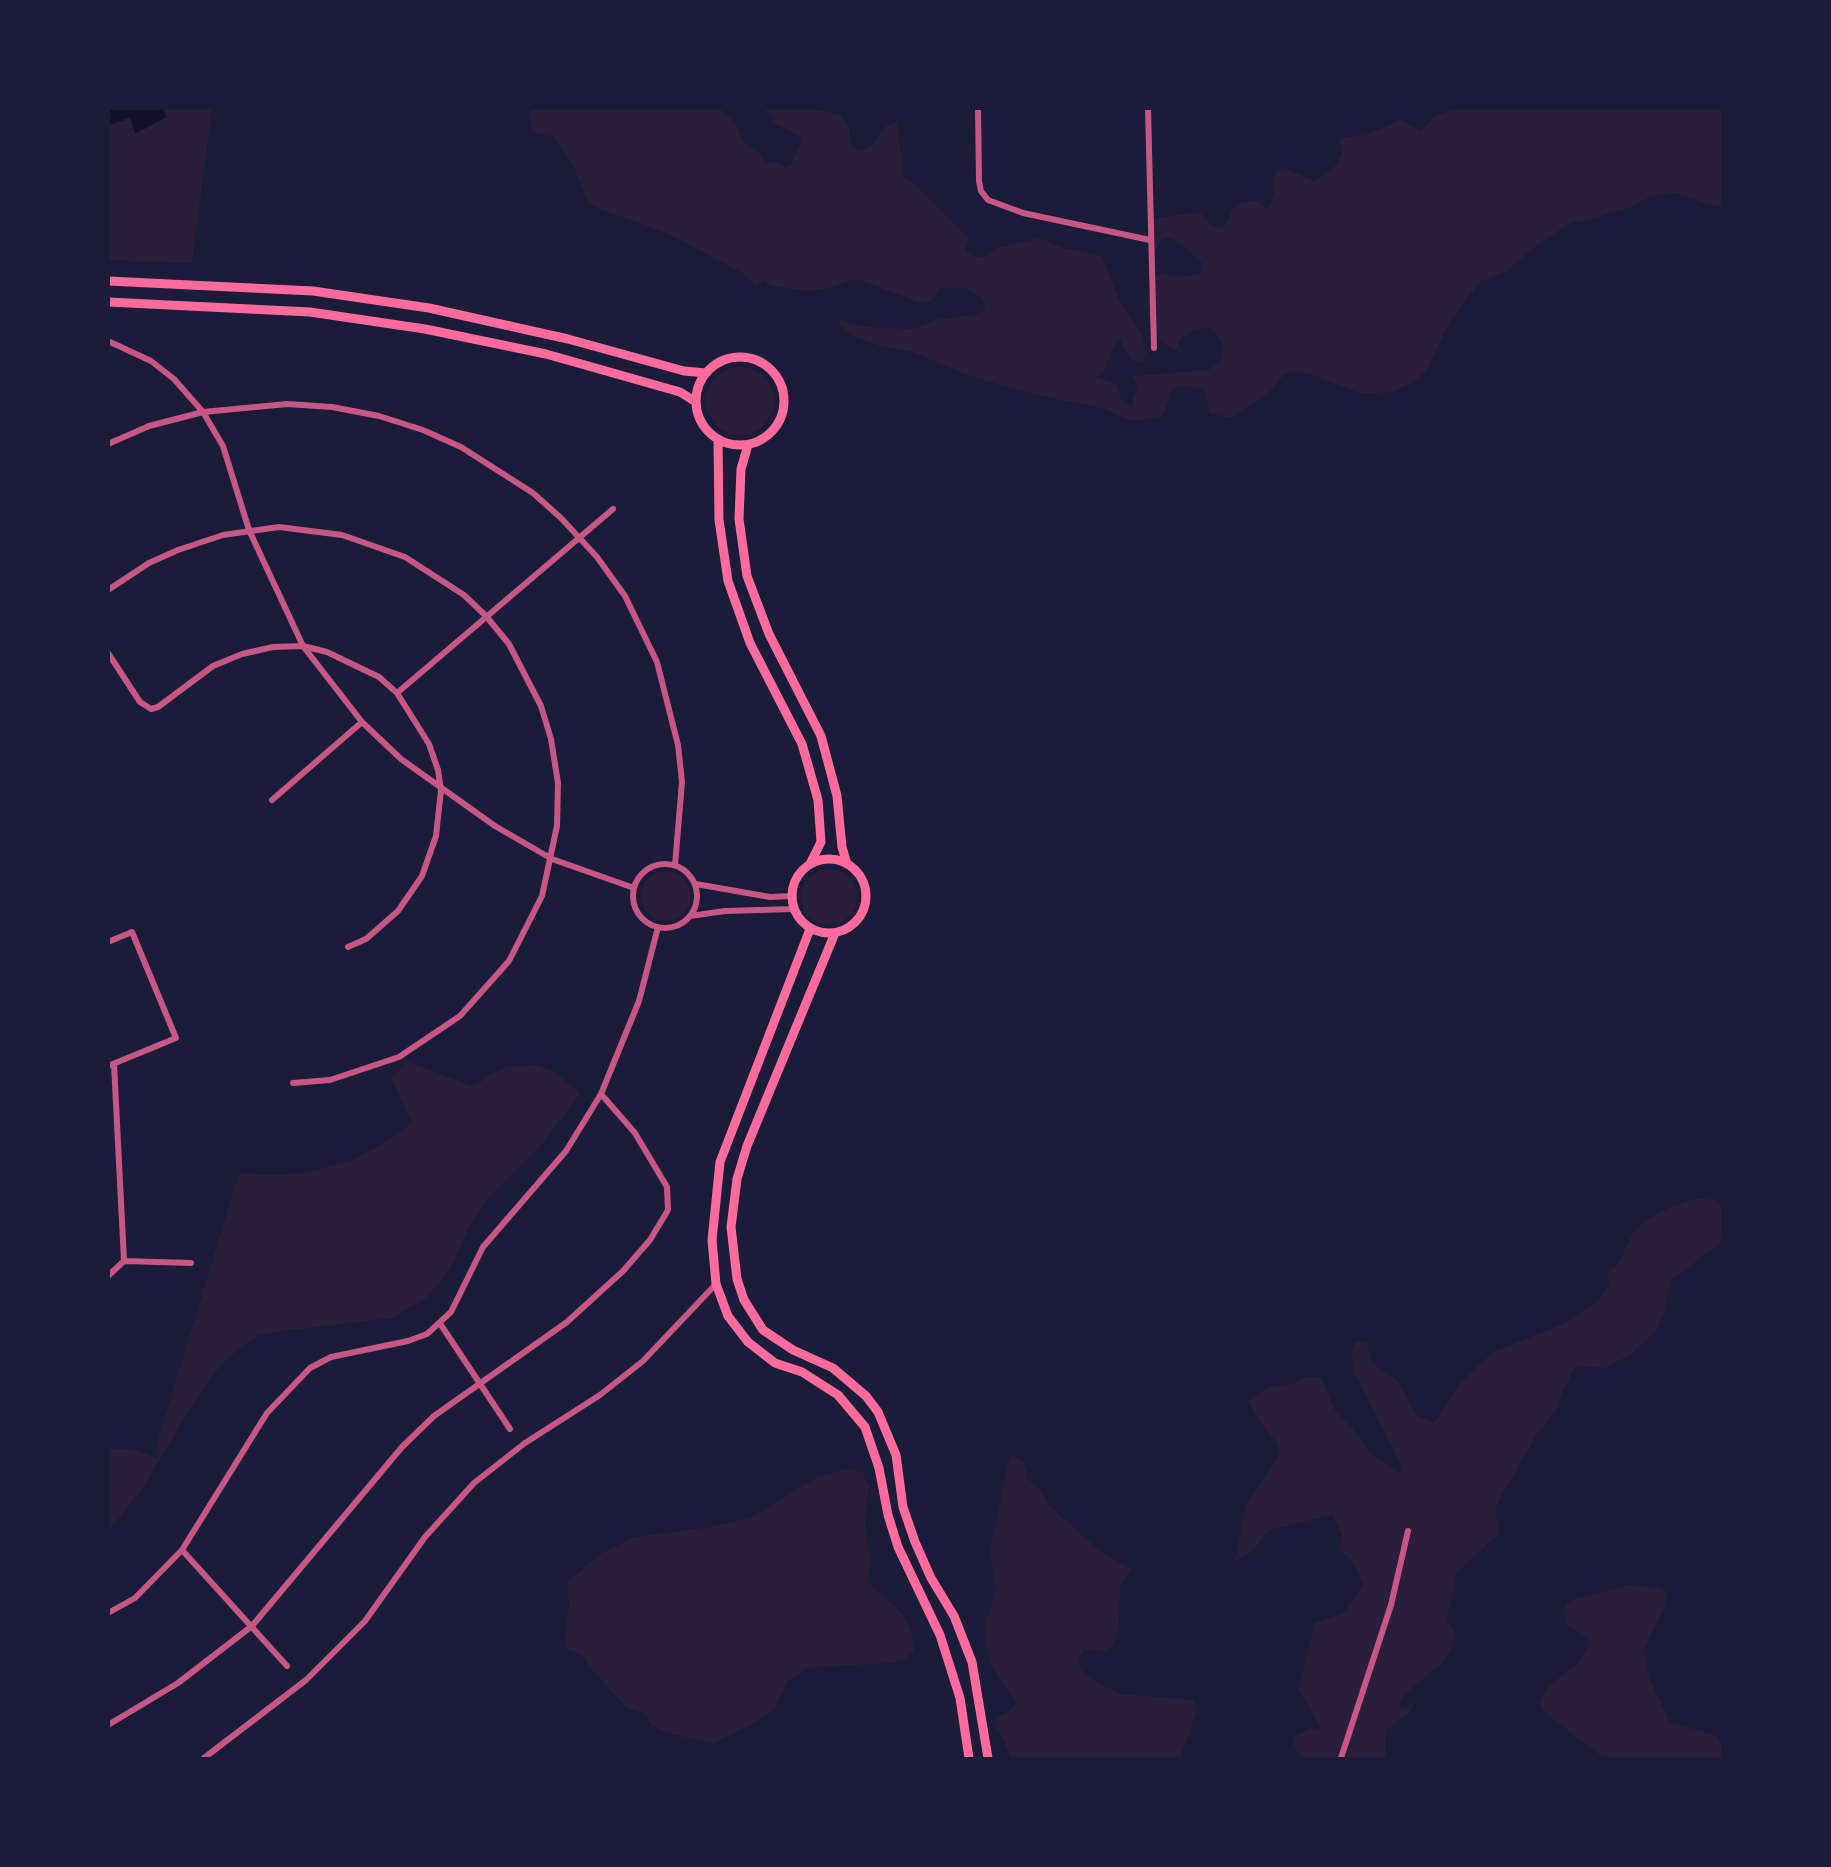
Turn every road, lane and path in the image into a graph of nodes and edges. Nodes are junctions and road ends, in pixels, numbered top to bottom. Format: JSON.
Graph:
{"nodes":[{"id":1,"x":978,"y":108,"type":"edge"},
{"id":2,"x":1148,"y":108,"type":"edge"},
{"id":3,"x":1150,"y":240,"type":"junction"},
{"id":4,"x":108,"y":281,"type":"edge"},
{"id":5,"x":108,"y":302,"type":"edge"},
{"id":6,"x":108,"y":341,"type":"edge"},
{"id":7,"x":1154,"y":348,"type":"dead end"},
{"id":8,"x":706,"y":373,"type":"junction"},
{"id":9,"x":696,"y":402,"type":"junction"},
{"id":10,"x":203,"y":412,"type":"junction"},
{"id":11,"x":718,"y":440,"type":"junction"},
{"id":12,"x":108,"y":444,"type":"edge"},
{"id":13,"x":748,"y":445,"type":"junction"},
{"id":14,"x":612,"y":509,"type":"dead end"},
{"id":15,"x":249,"y":530,"type":"junction"},
{"id":16,"x":579,"y":537,"type":"junction"},
{"id":17,"x":108,"y":590,"type":"edge"},
{"id":18,"x":486,"y":616,"type":"junction"},
{"id":19,"x":303,"y":646,"type":"junction"},
{"id":20,"x":108,"y":653,"type":"edge"},
{"id":21,"x":397,"y":693,"type":"junction"},
{"id":22,"x":362,"y":722,"type":"junction"},
{"id":23,"x":441,"y":790,"type":"junction"},
{"id":24,"x":272,"y":800,"type":"dead end"},
{"id":25,"x":552,"y":859,"type":"junction"},
{"id":26,"x":810,"y":864,"type":"junction"},
{"id":27,"x":847,"y":864,"type":"junction"},
{"id":28,"x":675,"y":865,"type":"junction"},
{"id":29,"x":695,"y":884,"type":"junction"},
{"id":30,"x":634,"y":888,"type":"junction"},
{"id":31,"x":792,"y":897,"type":"junction"},
{"id":32,"x":794,"y":909,"type":"junction"},
{"id":33,"x":690,"y":916,"type":"junction"},
{"id":34,"x":658,"y":927,"type":"junction"},
{"id":35,"x":810,"y":929,"type":"junction"},
{"id":36,"x":835,"y":933,"type":"junction"},
{"id":37,"x":108,"y":942,"type":"edge"},
{"id":38,"x":348,"y":947,"type":"dead end"},
{"id":39,"x":111,"y":1065,"type":"edge"},
{"id":40,"x":293,"y":1083,"type":"dead end"},
{"id":41,"x":601,"y":1094,"type":"junction"},
{"id":42,"x":124,"y":1261,"type":"junction"},
{"id":43,"x":191,"y":1263,"type":"dead end"},
{"id":44,"x":108,"y":1276,"type":"edge"},
{"id":45,"x":716,"y":1284,"type":"junction"},
{"id":46,"x":441,"y":1325,"type":"junction"},
{"id":47,"x":480,"y":1382,"type":"junction"},
{"id":48,"x":510,"y":1429,"type":"dead end"},
{"id":49,"x":1408,"y":1531,"type":"dead end"},
{"id":50,"x":182,"y":1550,"type":"junction"},
{"id":51,"x":108,"y":1613,"type":"edge"},
{"id":52,"x":252,"y":1626,"type":"junction"},
{"id":53,"x":287,"y":1666,"type":"dead end"},
{"id":54,"x":108,"y":1725,"type":"edge"},
{"id":55,"x":204,"y":1759,"type":"edge"},
{"id":56,"x":969,"y":1759,"type":"edge"},
{"id":57,"x":988,"y":1759,"type":"edge"},
{"id":58,"x":1341,"y":1759,"type":"edge"}],
"edges":[{"from":1,"to":3,"type":"street"},
{"from":2,"to":3,"type":"street"},
{"from":3,"to":7,"type":"street"},
{"from":4,"to":8,"type":"main road"},
{"from":5,"to":9,"type":"main road"},
{"from":6,"to":10,"type":"street"},
{"from":8,"to":9,"type":"main road"},
{"from":8,"to":13,"type":"main road"},
{"from":9,"to":11,"type":"main road"},
{"from":10,"to":12,"type":"street"},
{"from":10,"to":15,"type":"street"},
{"from":10,"to":16,"type":"street"},
{"from":11,"to":13,"type":"main road"},
{"from":11,"to":26,"type":"main road"},
{"from":13,"to":27,"type":"main road"},
{"from":14,"to":16,"type":"street"},
{"from":15,"to":17,"type":"street"},
{"from":15,"to":18,"type":"street"},
{"from":15,"to":19,"type":"street"},
{"from":16,"to":18,"type":"street"},
{"from":16,"to":28,"type":"street"},
{"from":18,"to":21,"type":"street"},
{"from":18,"to":25,"type":"street"},
{"from":19,"to":20,"type":"street"},
{"from":19,"to":21,"type":"street"},
{"from":19,"to":22,"type":"street"},
{"from":21,"to":23,"type":"street"},
{"from":22,"to":23,"type":"street"},
{"from":22,"to":24,"type":"street"},
{"from":23,"to":25,"type":"street"},
{"from":23,"to":38,"type":"street"},
{"from":25,"to":30,"type":"street"},
{"from":25,"to":40,"type":"street"},
{"from":26,"to":27,"type":"main road"},
{"from":26,"to":31,"type":"main road"},
{"from":27,"to":36,"type":"main road"},
{"from":28,"to":29,"type":"street"},
{"from":28,"to":30,"type":"street"},
{"from":29,"to":31,"type":"street"},
{"from":29,"to":33,"type":"street"},
{"from":30,"to":34,"type":"street"},
{"from":31,"to":32,"type":"main road"},
{"from":32,"to":33,"type":"street"},
{"from":32,"to":35,"type":"main road"},
{"from":33,"to":34,"type":"street"},
{"from":34,"to":41,"type":"street"},
{"from":35,"to":36,"type":"main road"},
{"from":35,"to":45,"type":"main road"},
{"from":36,"to":57,"type":"main road"},
{"from":37,"to":39,"type":"street"},
{"from":39,"to":42,"type":"street"},
{"from":41,"to":46,"type":"street"},
{"from":41,"to":47,"type":"street"},
{"from":42,"to":43,"type":"street"},
{"from":42,"to":44,"type":"street"},
{"from":45,"to":55,"type":"street"},
{"from":45,"to":56,"type":"main road"},
{"from":46,"to":47,"type":"street"},
{"from":46,"to":50,"type":"street"},
{"from":47,"to":48,"type":"street"},
{"from":47,"to":52,"type":"street"},
{"from":49,"to":58,"type":"street"},
{"from":50,"to":51,"type":"street"},
{"from":50,"to":52,"type":"street"},
{"from":52,"to":53,"type":"street"},
{"from":52,"to":54,"type":"street"}]}
